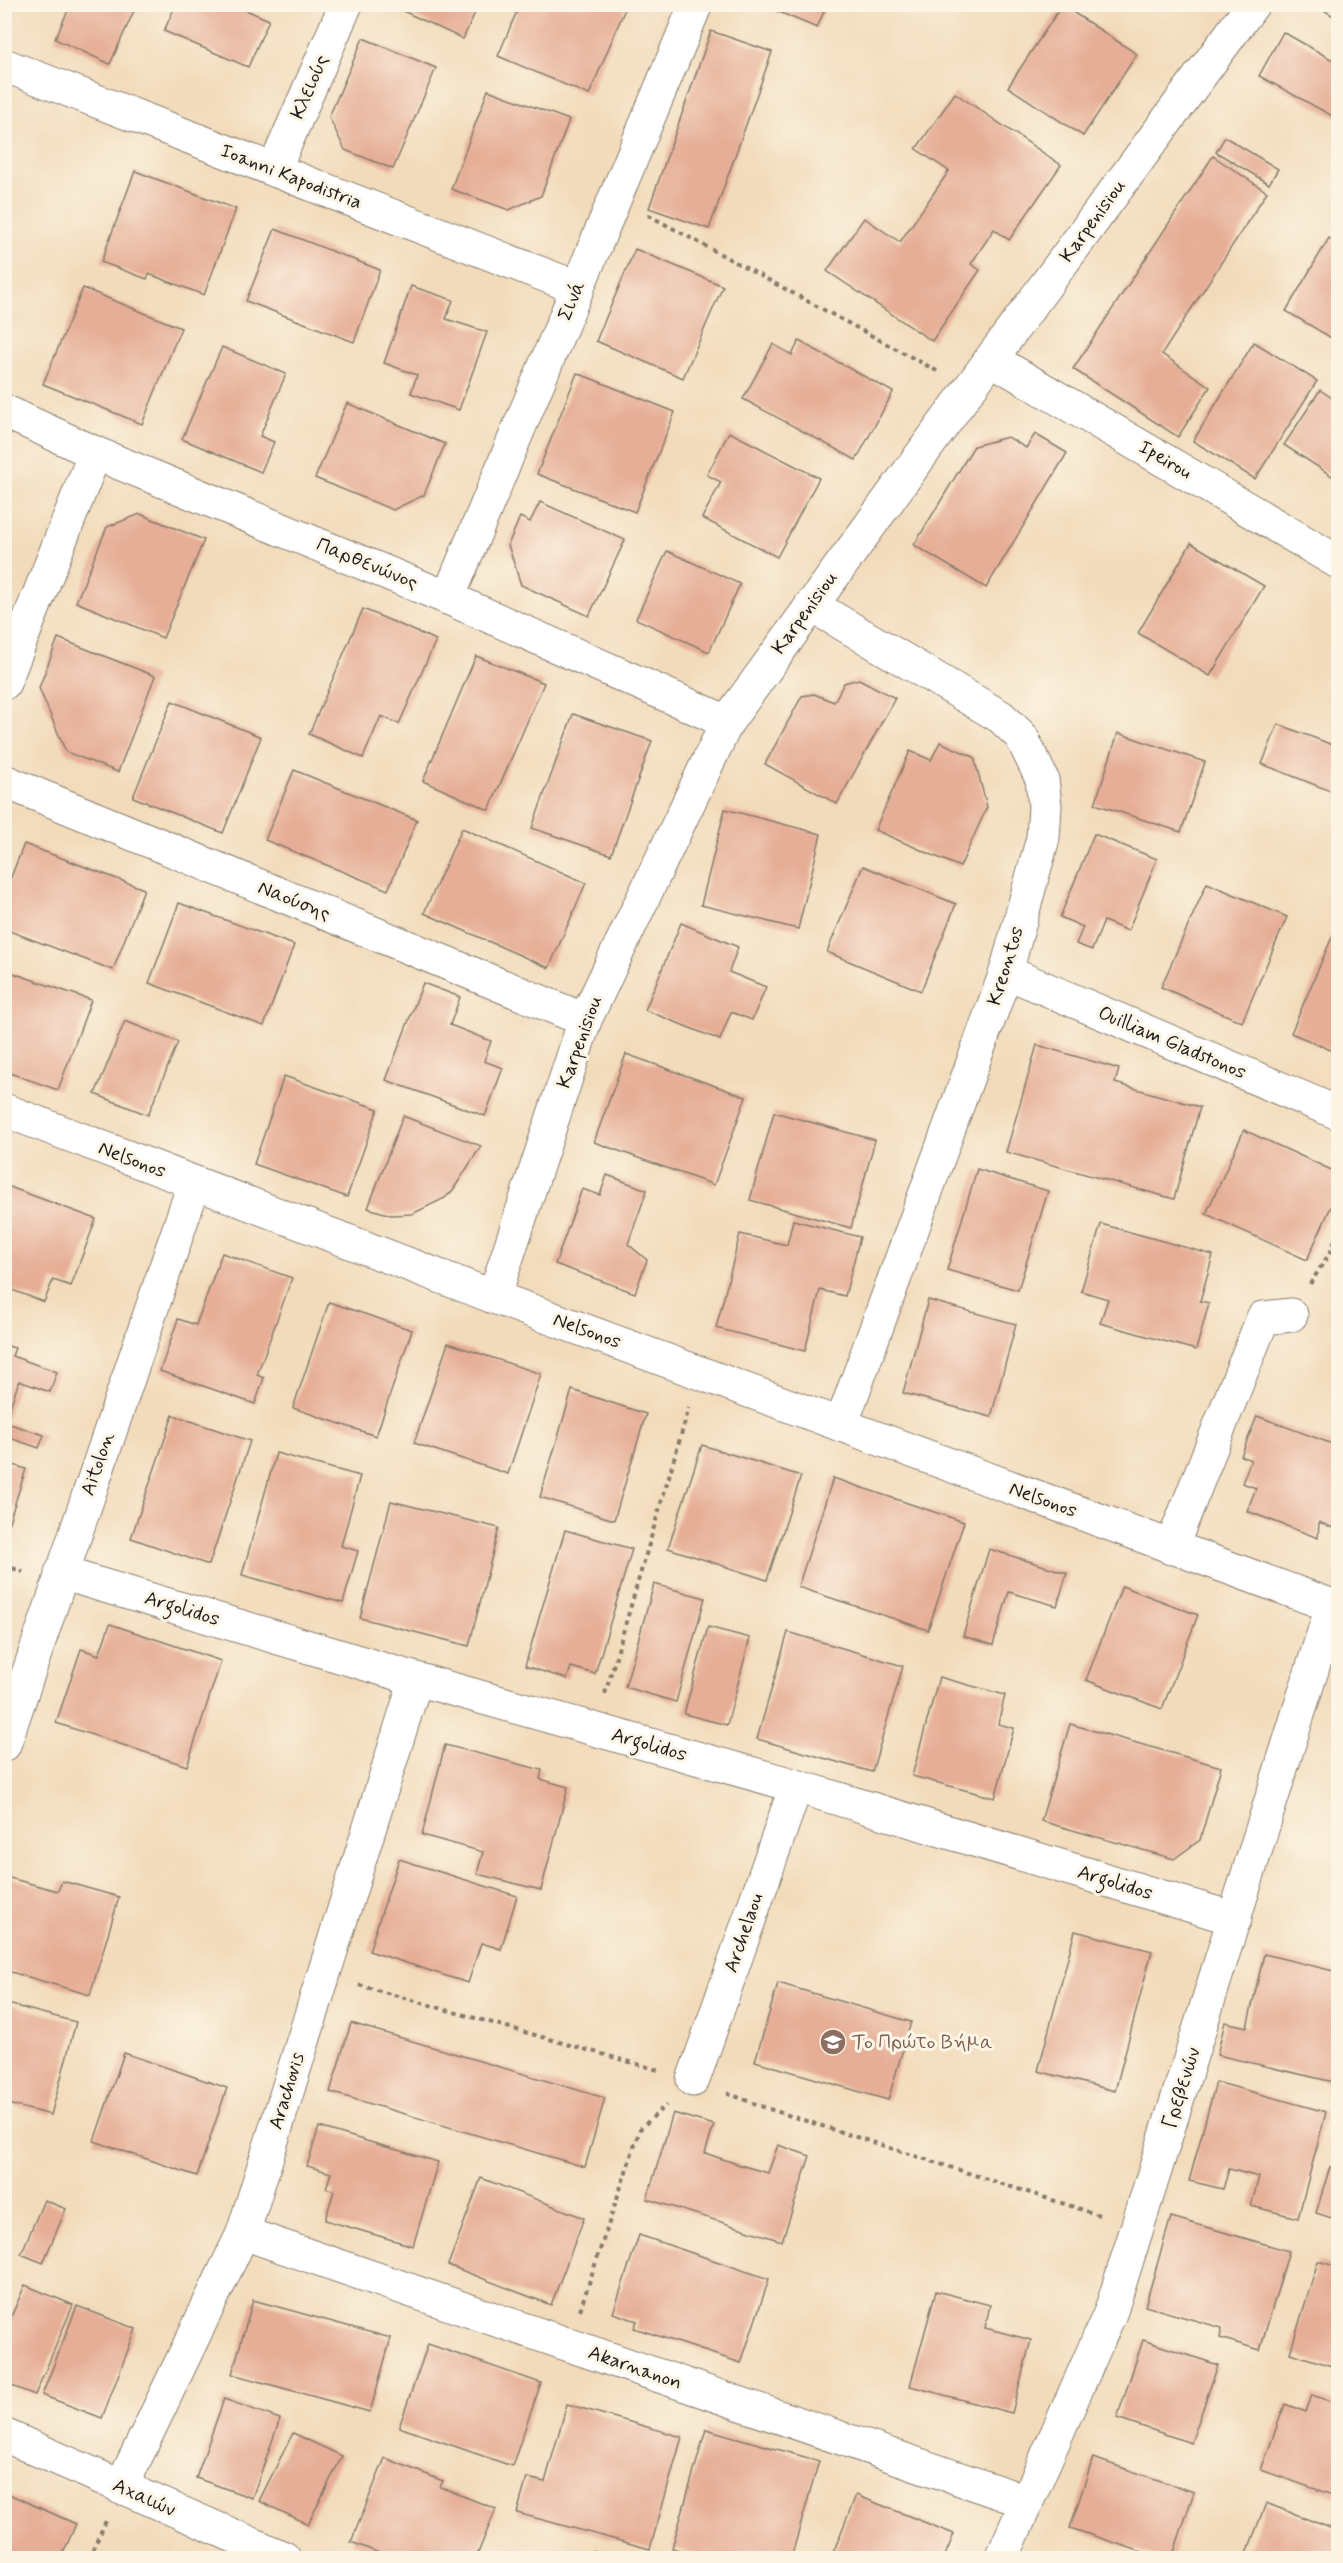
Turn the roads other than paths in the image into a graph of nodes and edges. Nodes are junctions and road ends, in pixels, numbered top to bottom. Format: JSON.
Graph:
{"nodes":[{"id":1,"x":346,"y":4,"type":"edge"},
{"id":2,"x":696,"y":4,"type":"edge"},
{"id":3,"x":1253,"y":4,"type":"edge"},
{"id":4,"x":4,"y":65,"type":"edge"},
{"id":5,"x":274,"y":170,"type":"junction"},
{"id":6,"x":578,"y":288,"type":"junction"},
{"id":7,"x":991,"y":359,"type":"junction"},
{"id":8,"x":4,"y":411,"type":"edge"},
{"id":9,"x":95,"y":453,"type":"junction"},
{"id":10,"x":1338,"y":562,"type":"edge"},
{"id":11,"x":447,"y":598,"type":"junction"},
{"id":12,"x":811,"y":605,"type":"junction"},
{"id":13,"x":4,"y":683,"type":"edge"},
{"id":14,"x":727,"y":722,"type":"junction"},
{"id":15,"x":4,"y":782,"type":"edge"},
{"id":16,"x":1006,"y":972,"type":"junction"},
{"id":17,"x":585,"y":1020,"type":"junction"},
{"id":18,"x":4,"y":1110,"type":"edge"},
{"id":19,"x":1338,"y":1113,"type":"edge"},
{"id":20,"x":194,"y":1184,"type":"junction"},
{"id":21,"x":494,"y":1297,"type":"junction"},
{"id":22,"x":1291,"y":1315,"type":"dead end"},
{"id":23,"x":841,"y":1425,"type":"junction"},
{"id":24,"x":1171,"y":1548,"type":"junction"},
{"id":25,"x":61,"y":1573,"type":"junction"},
{"id":26,"x":1335,"y":1607,"type":"edge"},
{"id":27,"x":416,"y":1679,"type":"junction"},
{"id":28,"x":4,"y":1745,"type":"edge"},
{"id":29,"x":796,"y":1786,"type":"junction"},
{"id":30,"x":1235,"y":1920,"type":"junction"},
{"id":31,"x":693,"y":2080,"type":"road end"},
{"id":32,"x":243,"y":2233,"type":"junction"},
{"id":33,"x":4,"y":2435,"type":"edge"},
{"id":34,"x":121,"y":2488,"type":"junction"},
{"id":35,"x":1027,"y":2502,"type":"junction"},
{"id":36,"x":284,"y":2559,"type":"edge"},
{"id":37,"x":1002,"y":2559,"type":"edge"}],
"edges":[{"from":1,"to":5,"type":"street","name":"Κλειούς"},
{"from":2,"to":6,"type":"street","name":"Σινά"},
{"from":3,"to":7,"type":"street","name":"Karpenisiou"},
{"from":4,"to":5,"type":"street","name":"Ioanni Kapodistria"},
{"from":5,"to":6,"type":"street","name":"Ioanni Kapodistria"},
{"from":6,"to":11,"type":"street","name":"Σινά"},
{"from":7,"to":10,"type":"street","name":"Ipeirou"},
{"from":7,"to":12,"type":"street","name":"Karpenisiou"},
{"from":8,"to":9,"type":"street","name":"Παρθενώνος"},
{"from":9,"to":11,"type":"street","name":"Παρθενώνος"},
{"from":9,"to":13,"type":"street"},
{"from":11,"to":14,"type":"street","name":"Παρθενώνος"},
{"from":12,"to":14,"type":"street","name":"Karpenisiou"},
{"from":12,"to":16,"type":"street","name":"Kreontos"},
{"from":14,"to":17,"type":"street","name":"Karpenisiou"},
{"from":15,"to":17,"type":"street","name":"Ναούσης"},
{"from":16,"to":19,"type":"street","name":"Ouilliam Gladstonos"},
{"from":16,"to":23,"type":"street","name":"Kreontos"},
{"from":17,"to":21,"type":"street","name":"Karpenisiou"},
{"from":18,"to":20,"type":"street","name":"Nelsonos"},
{"from":20,"to":21,"type":"street","name":"Nelsonos"},
{"from":20,"to":25,"type":"street","name":"Aitolon"},
{"from":21,"to":23,"type":"street","name":"Nelsonos"},
{"from":22,"to":24,"type":"street"},
{"from":23,"to":24,"type":"street","name":"Nelsonos"},
{"from":24,"to":26,"type":"street","name":"Nelsonos"},
{"from":25,"to":27,"type":"street","name":"Argolidos"},
{"from":25,"to":28,"type":"street","name":"Aitolon"},
{"from":26,"to":30,"type":"street","name":"Γρεβενών"},
{"from":27,"to":29,"type":"street","name":"Argolidos"},
{"from":27,"to":32,"type":"street","name":"Arachovis"},
{"from":29,"to":30,"type":"street","name":"Argolidos"},
{"from":29,"to":31,"type":"street","name":"Archelaou"},
{"from":30,"to":35,"type":"street","name":"Γρεβενών"},
{"from":32,"to":34,"type":"street","name":"Arachovis"},
{"from":32,"to":35,"type":"street","name":"Akarnanon"},
{"from":33,"to":34,"type":"street","name":"Αχαιών"},
{"from":34,"to":36,"type":"street","name":"Αχαιών"},
{"from":35,"to":37,"type":"street","name":"Γρεβενών"}]}
